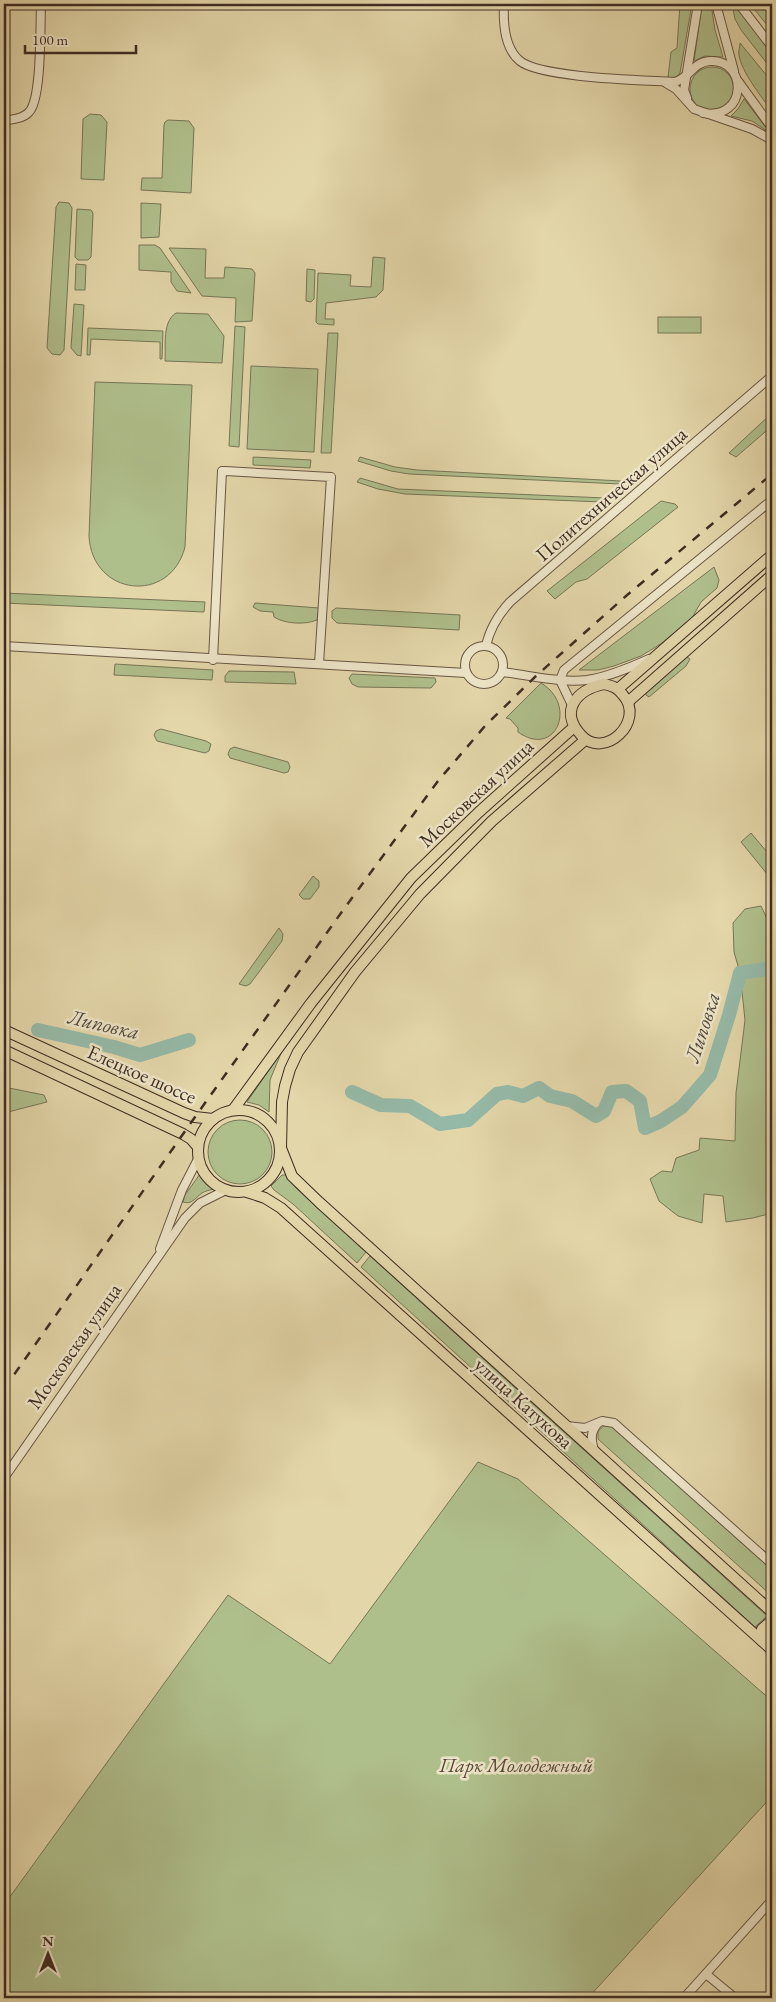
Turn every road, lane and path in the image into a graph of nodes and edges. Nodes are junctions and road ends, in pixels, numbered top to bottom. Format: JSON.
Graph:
{"nodes":[{"id":1,"x":41,"y":4,"type":"edge"},
{"id":2,"x":504,"y":4,"type":"edge"},
{"id":3,"x":698,"y":4,"type":"edge"},
{"id":4,"x":716,"y":4,"type":"edge"},
{"id":5,"x":739,"y":4,"type":"edge"},
{"id":6,"x":772,"y":47,"type":"edge"},
{"id":7,"x":686,"y":77,"type":"junction"},
{"id":8,"x":737,"y":80,"type":"junction"},
{"id":9,"x":664,"y":82,"type":"junction"},
{"id":10,"x":688,"y":102,"type":"junction"},
{"id":11,"x":703,"y":113,"type":"junction"},
{"id":12,"x":4,"y":120,"type":"edge"},
{"id":13,"x":772,"y":128,"type":"edge"},
{"id":14,"x":772,"y":140,"type":"edge"},
{"id":15,"x":772,"y":376,"type":"edge"},
{"id":16,"x":772,"y":500,"type":"edge"},
{"id":17,"x":772,"y":555,"type":"edge"},
{"id":18,"x":772,"y":575,"type":"edge"},
{"id":19,"x":4,"y":646,"type":"edge"},
{"id":20,"x":486,"y":646,"type":"junction"},
{"id":21,"x":662,"y":652,"type":"junction"},
{"id":22,"x":213,"y":660,"type":"junction"},
{"id":23,"x":320,"y":664,"type":"junction"},
{"id":24,"x":502,"y":672,"type":"junction"},
{"id":25,"x":466,"y":673,"type":"junction"},
{"id":26,"x":560,"y":680,"type":"junction"},
{"id":27,"x":587,"y":680,"type":"junction"},
{"id":28,"x":604,"y":684,"type":"junction"},
{"id":29,"x":618,"y":689,"type":"junction"},
{"id":30,"x":629,"y":701,"type":"junction"},
{"id":31,"x":572,"y":705,"type":"junction"},
{"id":32,"x":574,"y":727,"type":"junction"},
{"id":33,"x":585,"y":740,"type":"junction"},
{"id":34,"x":4,"y":1030,"type":"edge"},
{"id":35,"x":4,"y":1050,"type":"edge"},
{"id":36,"x":233,"y":1110,"type":"junction"},
{"id":37,"x":213,"y":1119,"type":"junction"},
{"id":38,"x":198,"y":1147,"type":"junction"},
{"id":39,"x":281,"y":1148,"type":"junction"},
{"id":40,"x":198,"y":1159,"type":"junction"},
{"id":41,"x":226,"y":1190,"type":"junction"},
{"id":42,"x":247,"y":1192,"type":"junction"},
{"id":43,"x":156,"y":1258,"type":"junction"},
{"id":44,"x":602,"y":1421,"type":"junction"},
{"id":45,"x":567,"y":1426,"type":"junction"},
{"id":46,"x":594,"y":1450,"type":"junction"},
{"id":47,"x":4,"y":1478,"type":"edge"},
{"id":48,"x":772,"y":1564,"type":"edge"},
{"id":49,"x":771,"y":1610,"type":"edge"},
{"id":50,"x":772,"y":1623,"type":"edge"},
{"id":51,"x":762,"y":1641,"type":"junction"},
{"id":52,"x":772,"y":1650,"type":"edge"},
{"id":53,"x":772,"y":1900,"type":"edge"},
{"id":54,"x":706,"y":1974,"type":"junction"},
{"id":55,"x":684,"y":1998,"type":"edge"},
{"id":56,"x":735,"y":1998,"type":"edge"}],
"edges":[{"from":1,"to":12,"type":"street"},
{"from":2,"to":9,"type":"street"},
{"from":3,"to":7,"type":"street"},
{"from":4,"to":8,"type":"street"},
{"from":5,"to":6,"type":"street"},
{"from":7,"to":8,"type":"street"},
{"from":7,"to":9,"type":"street"},
{"from":7,"to":10,"type":"street"},
{"from":8,"to":11,"type":"street"},
{"from":8,"to":13,"type":"street"},
{"from":9,"to":10,"type":"street"},
{"from":10,"to":11,"type":"street"},
{"from":11,"to":14,"type":"street"},
{"from":15,"to":20,"type":"street","name":"Политехническая улица"},
{"from":16,"to":26,"type":"street"},
{"from":17,"to":21,"type":"main road"},
{"from":18,"to":30,"type":"main road"},
{"from":19,"to":22,"type":"street"},
{"from":20,"to":24,"type":"street"},
{"from":20,"to":25,"type":"street"},
{"from":21,"to":27,"type":"street"},
{"from":21,"to":29,"type":"main road"},
{"from":22,"to":23,"type":"street"},
{"from":22,"to":23,"type":"street"},
{"from":23,"to":25,"type":"street"},
{"from":24,"to":25,"type":"street"},
{"from":24,"to":26,"type":"street"},
{"from":26,"to":27,"type":"street"},
{"from":26,"to":31,"type":"street"},
{"from":27,"to":28,"type":"street"},
{"from":28,"to":29,"type":"main road"},
{"from":28,"to":31,"type":"main road"},
{"from":29,"to":30,"type":"main road"},
{"from":30,"to":33,"type":"main road"},
{"from":31,"to":32,"type":"main road"},
{"from":32,"to":33,"type":"main road"},
{"from":32,"to":36,"type":"main road","name":"Московская улица"},
{"from":33,"to":39,"type":"main road","name":"Московская улица"},
{"from":34,"to":37,"type":"main road","name":"Елецкое шоссе"},
{"from":35,"to":38,"type":"main road","name":"Елецкое шоссе"},
{"from":36,"to":37,"type":"main road"},
{"from":36,"to":39,"type":"main road"},
{"from":37,"to":38,"type":"main road"},
{"from":38,"to":40,"type":"main road"},
{"from":39,"to":42,"type":"main road"},
{"from":39,"to":45,"type":"main road","name":"улица Катукова"},
{"from":40,"to":41,"type":"main road"},
{"from":40,"to":43,"type":"street","name":"Московская улица"},
{"from":41,"to":42,"type":"main road"},
{"from":41,"to":43,"type":"street","name":"Московская улица"},
{"from":42,"to":51,"type":"main road","name":"улица Катукова"},
{"from":43,"to":47,"type":"street","name":"Московская улица"},
{"from":44,"to":45,"type":"street"},
{"from":44,"to":46,"type":"street"},
{"from":44,"to":48,"type":"street"},
{"from":45,"to":46,"type":"main road","name":"улица Катукова"},
{"from":46,"to":49,"type":"main road","name":"улица Катукова"},
{"from":50,"to":51,"type":"main road"},
{"from":51,"to":52,"type":"main road","name":"улица Катукова"},
{"from":53,"to":54,"type":"street"},
{"from":54,"to":55,"type":"street"},
{"from":54,"to":56,"type":"street"}]}
